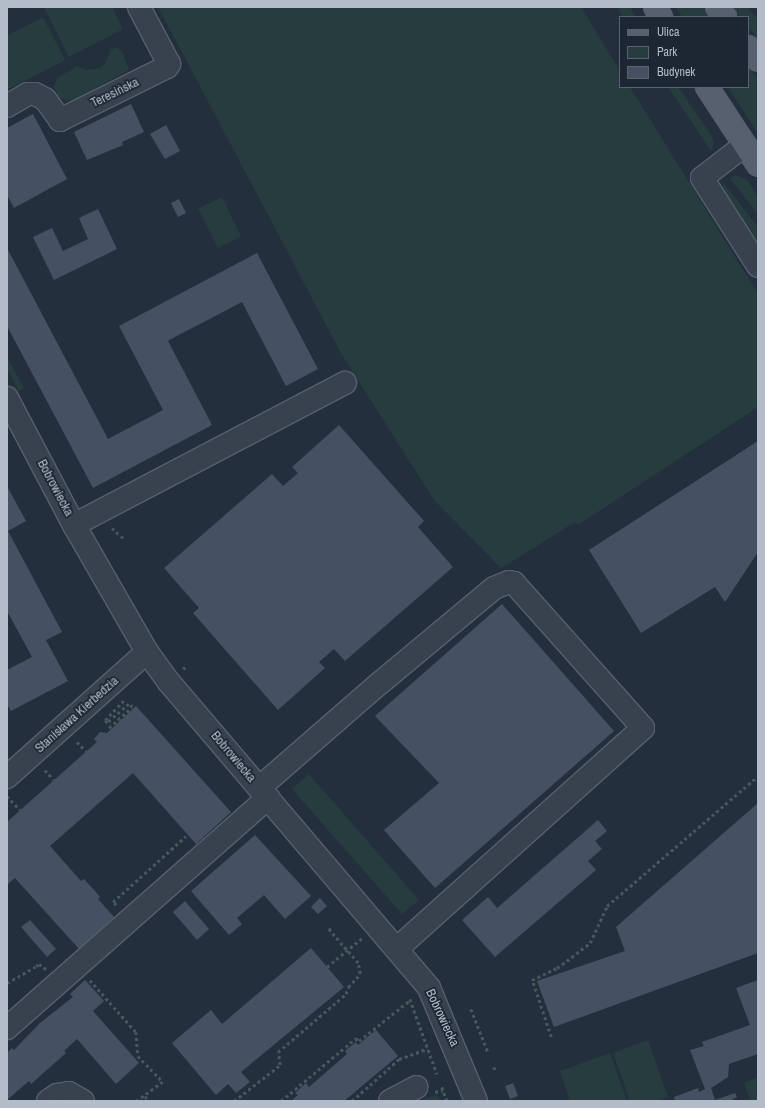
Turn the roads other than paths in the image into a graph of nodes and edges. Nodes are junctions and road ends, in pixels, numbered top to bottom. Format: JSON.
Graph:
{"nodes":[{"id":1,"x":139,"y":7,"type":"edge"},
{"id":2,"x":654,"y":7,"type":"edge"},
{"id":3,"x":717,"y":7,"type":"edge"},
{"id":4,"x":660,"y":16,"type":"edge"},
{"id":5,"x":724,"y":16,"type":"edge"},
{"id":6,"x":749,"y":48,"type":"edge"},
{"id":7,"x":758,"y":60,"type":"edge"},
{"id":8,"x":708,"y":88,"type":"edge"},
{"id":9,"x":7,"y":106,"type":"edge"},
{"id":10,"x":745,"y":146,"type":"junction"},
{"id":11,"x":758,"y":165,"type":"edge"},
{"id":12,"x":758,"y":266,"type":"edge"},
{"id":13,"x":345,"y":383,"type":"dead end"},
{"id":14,"x":7,"y":398,"type":"edge"},
{"id":15,"x":74,"y":525,"type":"junction"},
{"id":16,"x":147,"y":652,"type":"junction"},
{"id":17,"x":7,"y":777,"type":"edge"},
{"id":18,"x":264,"y":793,"type":"junction"},
{"id":19,"x":398,"y":949,"type":"junction"},
{"id":20,"x":7,"y":1028,"type":"edge"},
{"id":21,"x":416,"y":1087,"type":"dead end"},
{"id":22,"x":48,"y":1101,"type":"edge"},
{"id":23,"x":83,"y":1101,"type":"edge"},
{"id":24,"x":390,"y":1101,"type":"edge"},
{"id":25,"x":476,"y":1101,"type":"edge"}],
"edges":[{"from":1,"to":9,"type":"street","name":"Teresińska"},
{"from":2,"to":4,"type":"main road"},
{"from":3,"to":5,"type":"main road"},
{"from":6,"to":7,"type":"main road"},
{"from":8,"to":10,"type":"main road"},
{"from":10,"to":11,"type":"main road"},
{"from":10,"to":12,"type":"street"},
{"from":13,"to":15,"type":"street"},
{"from":14,"to":15,"type":"street","name":"Bobrowiecka"},
{"from":15,"to":16,"type":"street","name":"Bobrowiecka"},
{"from":16,"to":17,"type":"street","name":"Stanisława Kierbedzia"},
{"from":16,"to":18,"type":"street","name":"Bobrowiecka"},
{"from":18,"to":19,"type":"street","name":"Bobrowiecka"},
{"from":18,"to":19,"type":"street"},
{"from":18,"to":20,"type":"street"},
{"from":19,"to":25,"type":"street","name":"Bobrowiecka"},
{"from":21,"to":24,"type":"street"},
{"from":22,"to":23,"type":"street"}]}
